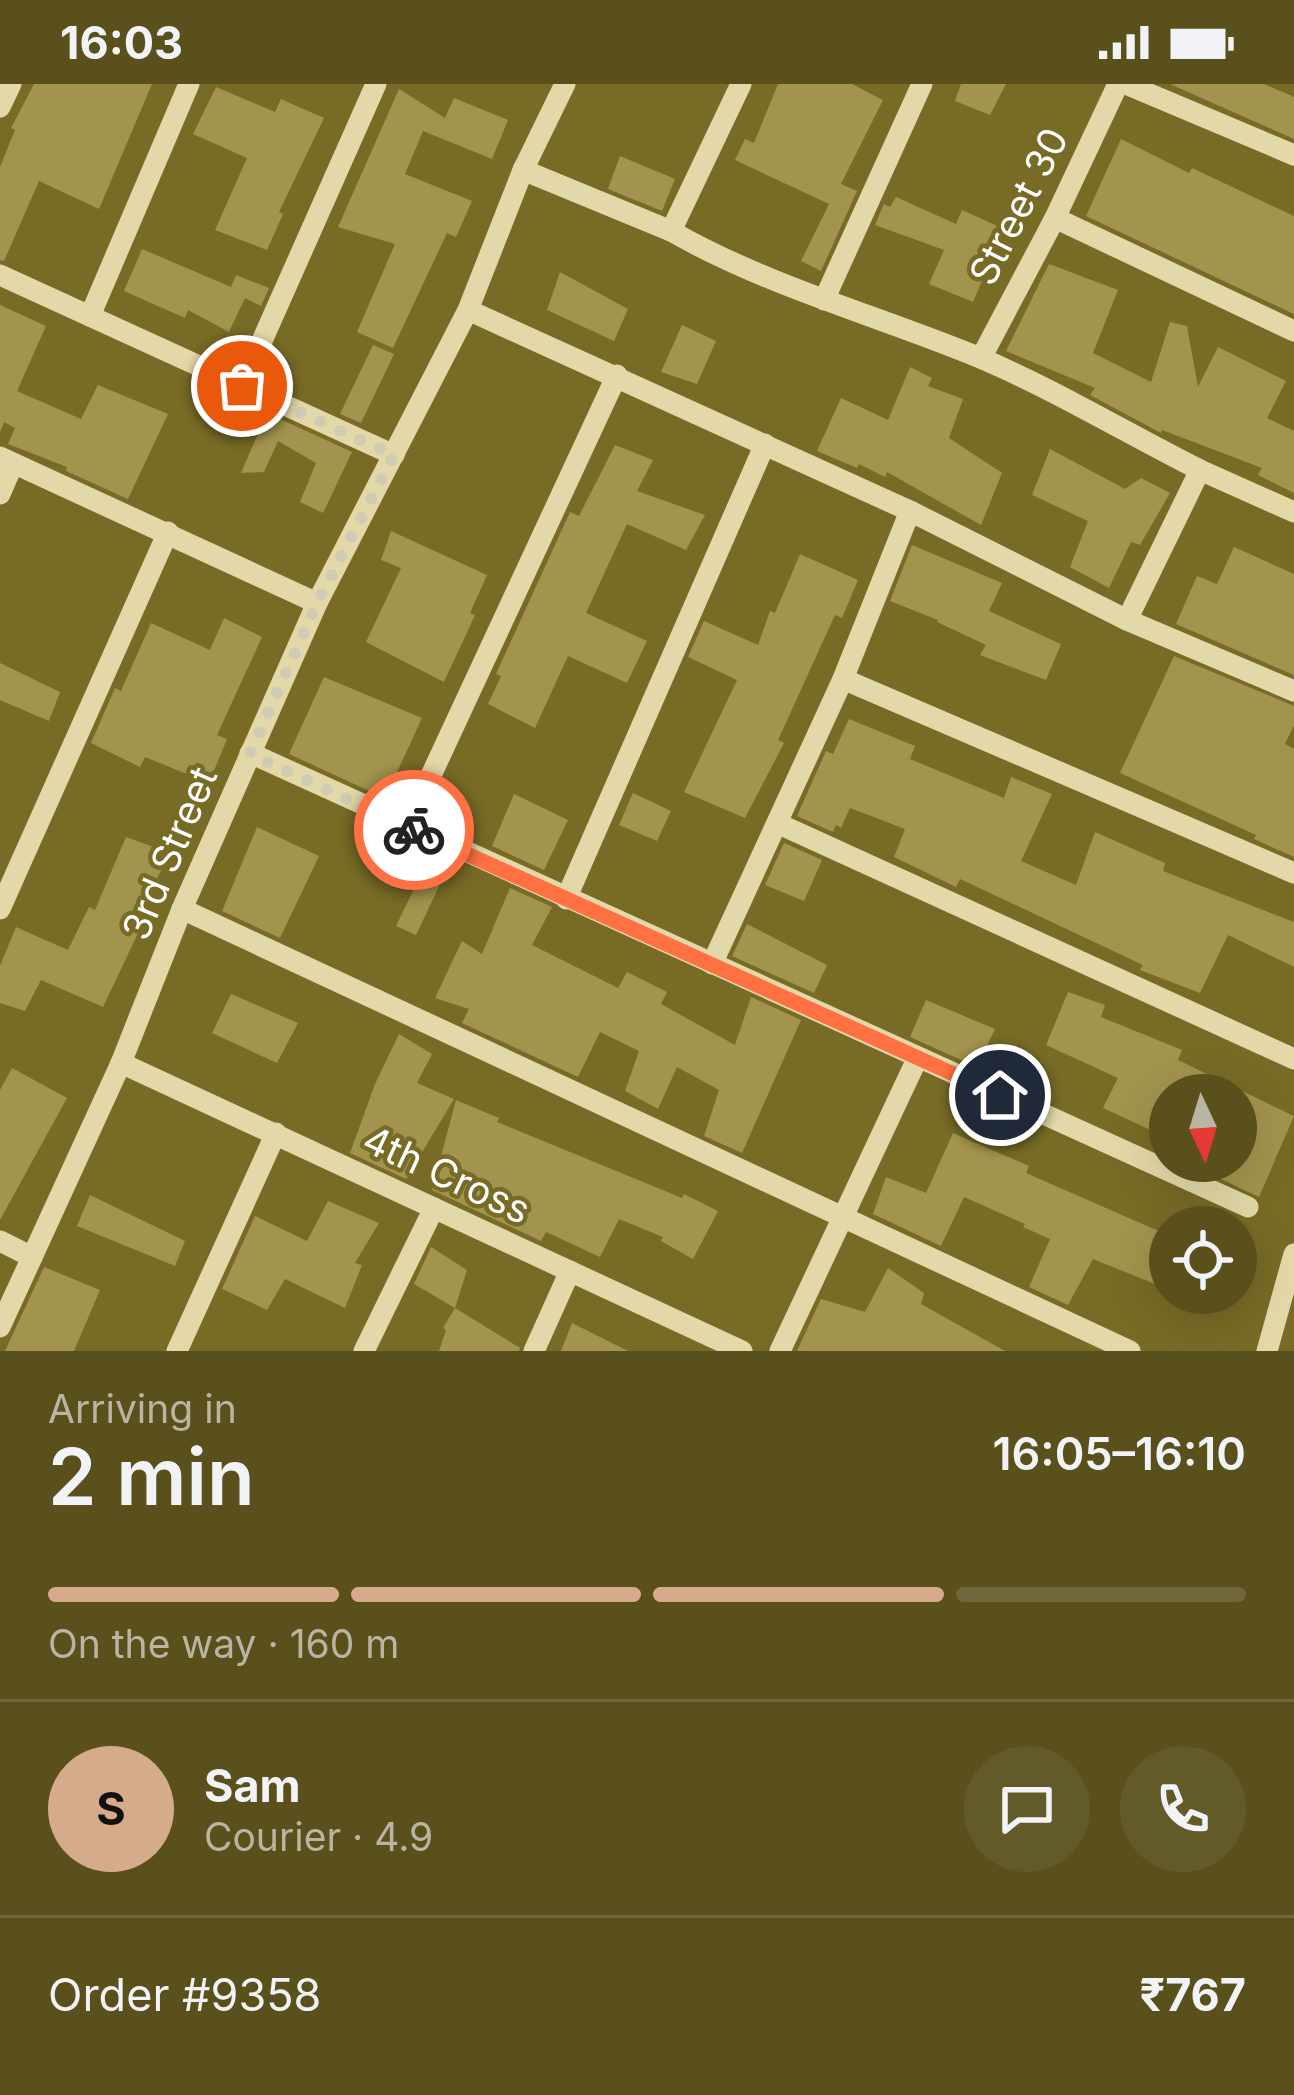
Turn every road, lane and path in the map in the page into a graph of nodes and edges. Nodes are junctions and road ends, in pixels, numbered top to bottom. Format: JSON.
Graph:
{"nodes":[{"id":1,"x":10,"y":84,"type":"edge"},
{"id":2,"x":189,"y":84,"type":"edge"},
{"id":3,"x":376,"y":84,"type":"edge"},
{"id":4,"x":565,"y":84,"type":"edge"},
{"id":5,"x":741,"y":84,"type":"edge"},
{"id":6,"x":922,"y":84,"type":"edge"},
{"id":7,"x":1122,"y":84,"type":"edge"},
{"id":8,"x":0,"y":107,"type":"edge"},
{"id":9,"x":1294,"y":155,"type":"edge"},
{"id":10,"x":523,"y":170,"type":"junction"},
{"id":11,"x":1055,"y":218,"type":"junction"},
{"id":12,"x":671,"y":231,"type":"junction"},
{"id":13,"x":0,"y":275,"type":"edge"},
{"id":14,"x":824,"y":300,"type":"junction"},
{"id":15,"x":468,"y":310,"type":"junction"},
{"id":16,"x":90,"y":316,"type":"junction"},
{"id":17,"x":1294,"y":331,"type":"edge"},
{"id":18,"x":981,"y":358,"type":"junction"},
{"id":19,"x":617,"y":375,"type":"junction"},
{"id":20,"x":242,"y":386,"type":"junction"},
{"id":21,"x":765,"y":444,"type":"junction"},
{"id":22,"x":394,"y":455,"type":"junction"},
{"id":23,"x":7,"y":460,"type":"edge"},
{"id":24,"x":1199,"y":470,"type":"junction"},
{"id":25,"x":0,"y":494,"type":"edge"},
{"id":26,"x":910,"y":511,"type":"junction"},
{"id":27,"x":1294,"y":512,"type":"edge"},
{"id":28,"x":168,"y":532,"type":"junction"},
{"id":29,"x":317,"y":603,"type":"junction"},
{"id":30,"x":1127,"y":620,"type":"junction"},
{"id":31,"x":843,"y":679,"type":"junction"},
{"id":32,"x":1294,"y":691,"type":"edge"},
{"id":33,"x":250,"y":754,"type":"junction"},
{"id":34,"x":779,"y":824,"type":"junction"},
{"id":35,"x":407,"y":827,"type":"junction"},
{"id":36,"x":1294,"y":872,"type":"edge"},
{"id":37,"x":566,"y":899,"type":"junction"},
{"id":38,"x":0,"y":909,"type":"edge"},
{"id":39,"x":182,"y":909,"type":"junction"},
{"id":40,"x":712,"y":964,"type":"junction"},
{"id":41,"x":918,"y":1057,"type":"junction"},
{"id":42,"x":1294,"y":1059,"type":"edge"},
{"id":43,"x":121,"y":1063,"type":"junction"},
{"id":44,"x":276,"y":1133,"type":"junction"},
{"id":45,"x":1245,"y":1206,"type":"edge"},
{"id":46,"x":434,"y":1208,"type":"junction"},
{"id":47,"x":842,"y":1219,"type":"junction"},
{"id":48,"x":0,"y":1241,"type":"edge"},
{"id":49,"x":1294,"y":1254,"type":"edge"},
{"id":50,"x":32,"y":1257,"type":"junction"},
{"id":51,"x":571,"y":1271,"type":"junction"},
{"id":52,"x":0,"y":1328,"type":"edge"},
{"id":53,"x":728,"y":1348,"type":"edge"},
{"id":54,"x":177,"y":1351,"type":"edge"},
{"id":55,"x":364,"y":1351,"type":"edge"},
{"id":56,"x":534,"y":1351,"type":"edge"},
{"id":57,"x":780,"y":1351,"type":"edge"},
{"id":58,"x":1130,"y":1351,"type":"edge"},
{"id":59,"x":1267,"y":1351,"type":"edge"}],
"edges":[{"from":1,"to":8,"type":"street"},
{"from":2,"to":16,"type":"street"},
{"from":3,"to":20,"type":"street"},
{"from":4,"to":10,"type":"street","name":"3rd Street"},
{"from":5,"to":12,"type":"street"},
{"from":6,"to":14,"type":"street"},
{"from":7,"to":9,"type":"street"},
{"from":7,"to":11,"type":"street","name":"Street 30"},
{"from":10,"to":12,"type":"street"},
{"from":10,"to":15,"type":"street","name":"3rd Street"},
{"from":11,"to":17,"type":"street"},
{"from":11,"to":18,"type":"street","name":"Street 30"},
{"from":12,"to":14,"type":"street"},
{"from":13,"to":16,"type":"street"},
{"from":14,"to":18,"type":"street"},
{"from":15,"to":19,"type":"street"},
{"from":15,"to":22,"type":"street","name":"3rd Street"},
{"from":16,"to":20,"type":"street"},
{"from":18,"to":24,"type":"street"},
{"from":19,"to":21,"type":"street"},
{"from":19,"to":35,"type":"street"},
{"from":20,"to":22,"type":"street"},
{"from":21,"to":26,"type":"street"},
{"from":21,"to":37,"type":"street"},
{"from":22,"to":29,"type":"street","name":"3rd Street"},
{"from":23,"to":25,"type":"street"},
{"from":23,"to":28,"type":"street"},
{"from":24,"to":27,"type":"street"},
{"from":24,"to":30,"type":"street"},
{"from":26,"to":30,"type":"street"},
{"from":26,"to":31,"type":"street"},
{"from":28,"to":29,"type":"street"},
{"from":28,"to":38,"type":"street"},
{"from":29,"to":33,"type":"street","name":"3rd Street"},
{"from":30,"to":32,"type":"street"},
{"from":31,"to":34,"type":"street"},
{"from":31,"to":36,"type":"street"},
{"from":33,"to":35,"type":"street"},
{"from":33,"to":39,"type":"street","name":"3rd Street"},
{"from":34,"to":40,"type":"street"},
{"from":34,"to":42,"type":"street"},
{"from":35,"to":37,"type":"street"},
{"from":37,"to":40,"type":"street"},
{"from":39,"to":43,"type":"street","name":"3rd Street"},
{"from":39,"to":47,"type":"street"},
{"from":40,"to":41,"type":"street"},
{"from":41,"to":45,"type":"street"},
{"from":41,"to":47,"type":"street"},
{"from":43,"to":44,"type":"street","name":"4th Cross"},
{"from":43,"to":50,"type":"street","name":"3rd Street"},
{"from":44,"to":46,"type":"street","name":"4th Cross"},
{"from":44,"to":54,"type":"street"},
{"from":46,"to":51,"type":"street","name":"4th Cross"},
{"from":46,"to":55,"type":"street"},
{"from":47,"to":57,"type":"street"},
{"from":47,"to":58,"type":"street"},
{"from":48,"to":50,"type":"street"},
{"from":49,"to":59,"type":"street"},
{"from":50,"to":52,"type":"street","name":"3rd Street"},
{"from":51,"to":53,"type":"street","name":"4th Cross"},
{"from":51,"to":56,"type":"street"}]}
